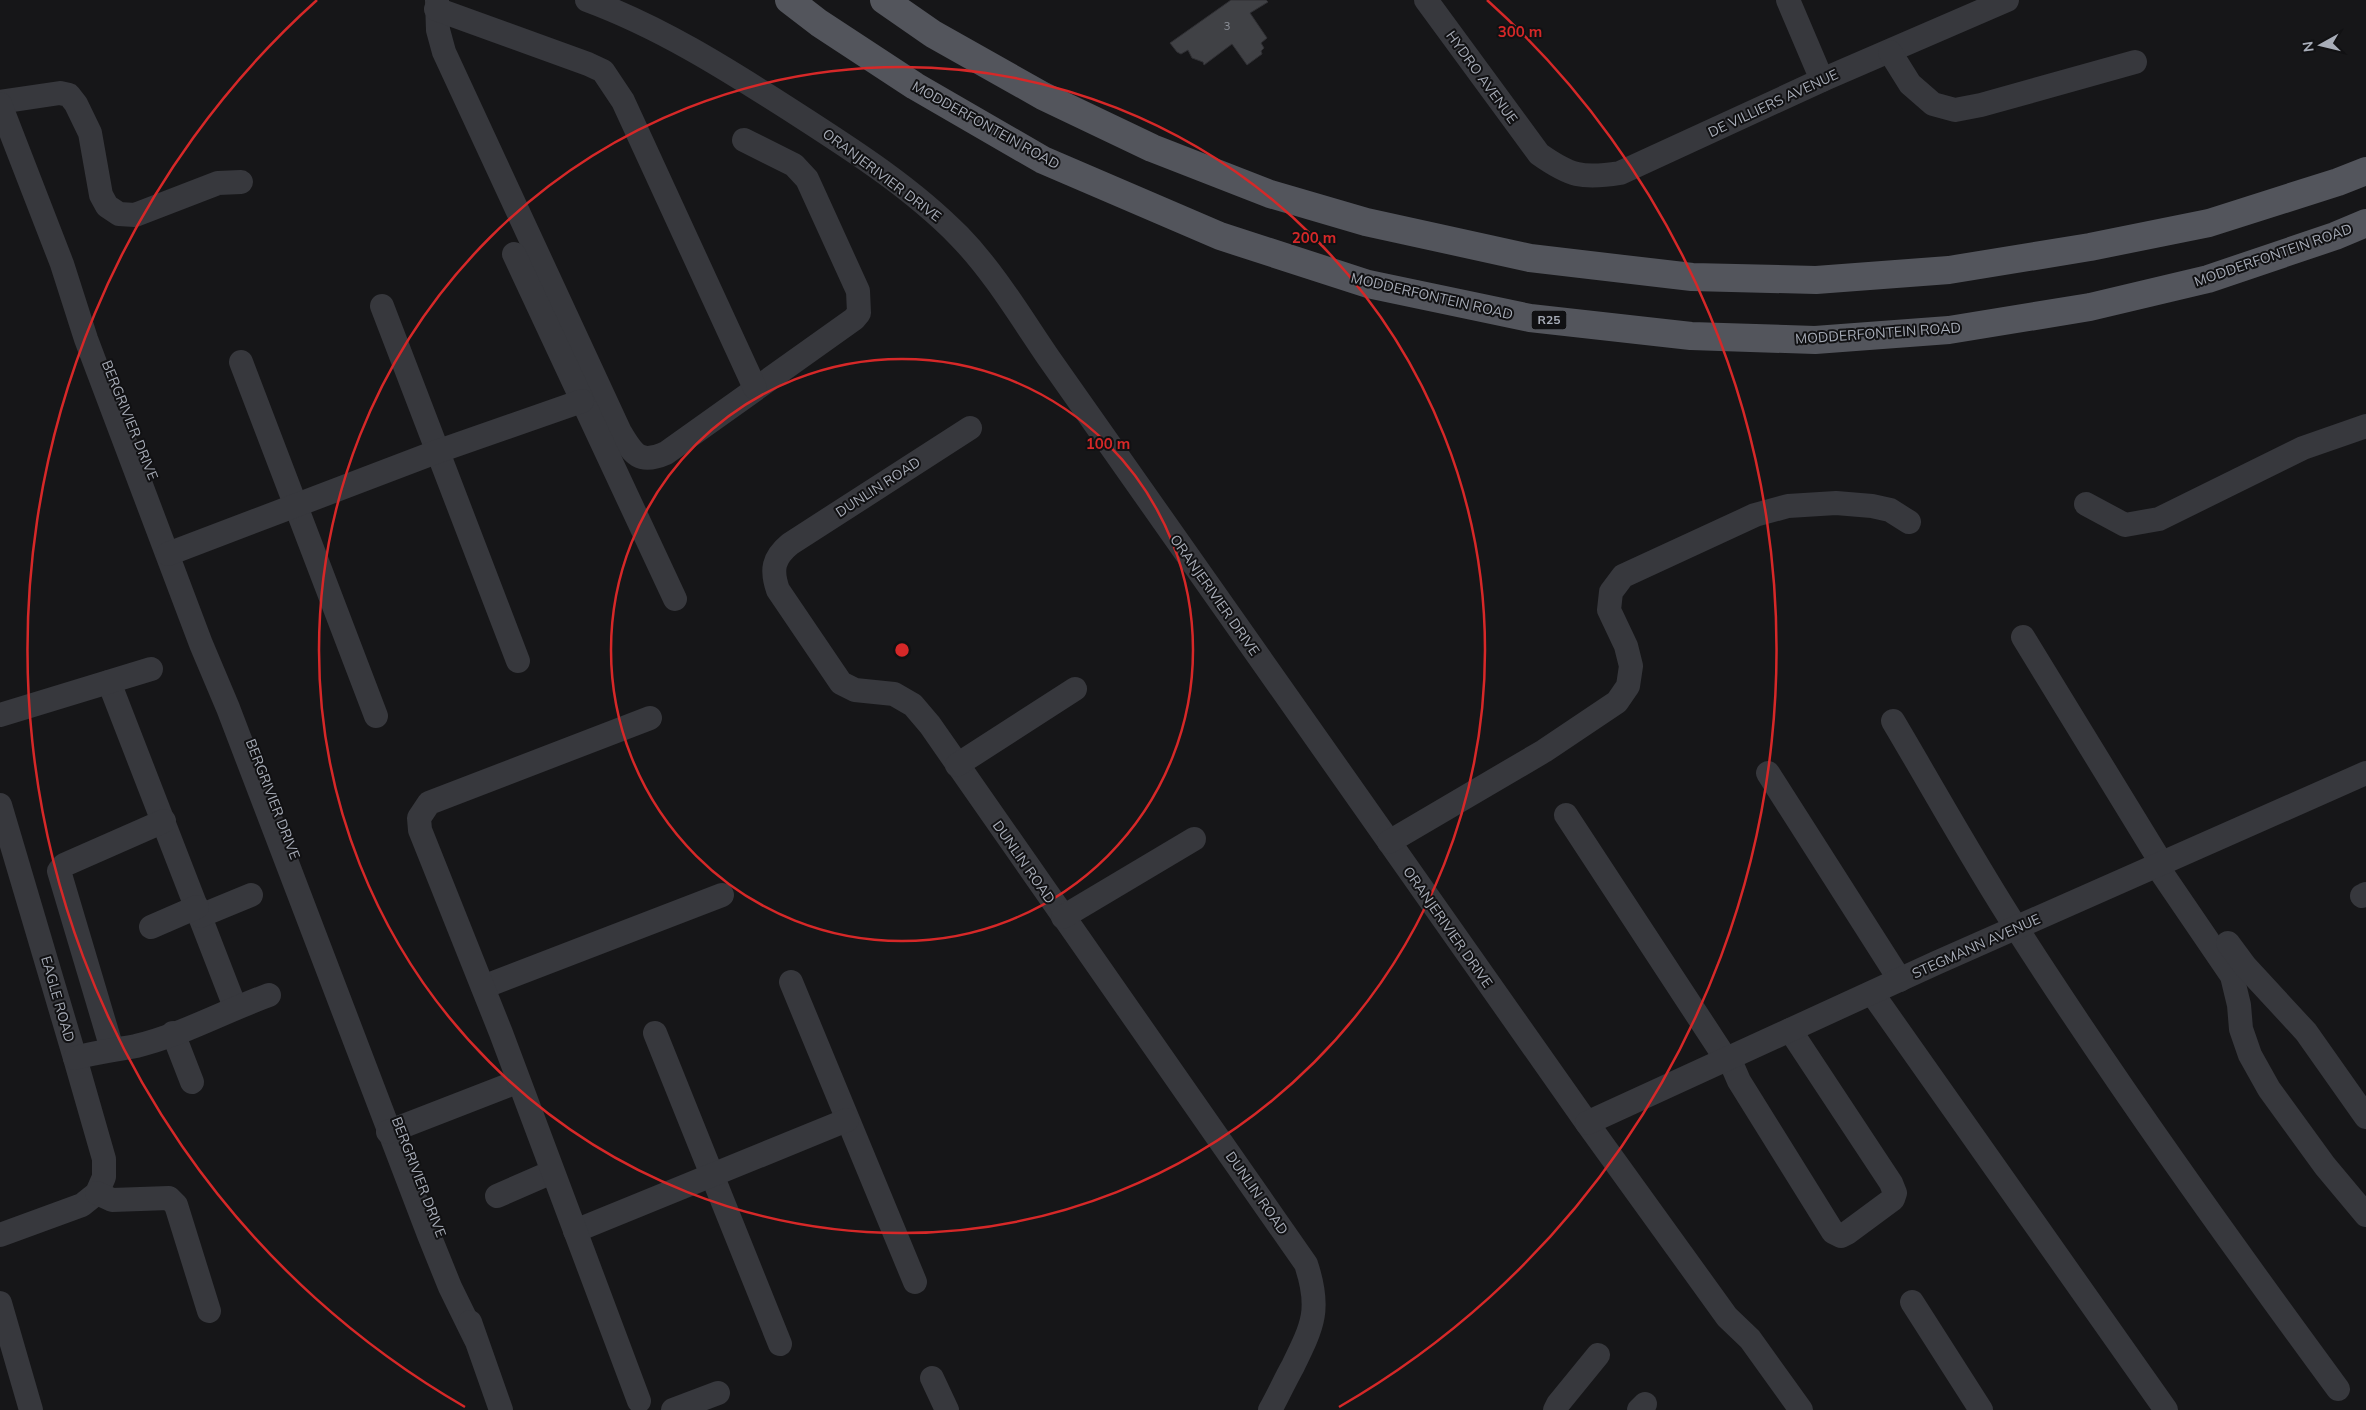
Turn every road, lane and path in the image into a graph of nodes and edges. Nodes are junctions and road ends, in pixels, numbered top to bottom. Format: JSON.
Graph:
{"nodes":[{"id":1,"x":587,"y":0,"type":"edge"},
{"id":2,"x":789,"y":0,"type":"edge"},
{"id":3,"x":884,"y":0,"type":"edge"},
{"id":4,"x":1426,"y":0,"type":"edge"},
{"id":5,"x":1788,"y":0,"type":"edge"},
{"id":6,"x":2007,"y":0,"type":"edge"},
{"id":7,"x":437,"y":4,"type":"edge"},
{"id":8,"x":1890,"y":52,"type":"junction"},
{"id":9,"x":2135,"y":62,"type":"dead end"},
{"id":10,"x":1822,"y":80,"type":"junction"},
{"id":11,"x":0,"y":103,"type":"edge"},
{"id":12,"x":744,"y":140,"type":"dead end"},
{"id":13,"x":1539,"y":154,"type":"joint"},
{"id":14,"x":2366,"y":170,"type":"edge"},
{"id":15,"x":241,"y":182,"type":"dead end"},
{"id":16,"x":2366,"y":223,"type":"edge"},
{"id":17,"x":514,"y":254,"type":"dead end"},
{"id":18,"x":382,"y":306,"type":"dead end"},
{"id":19,"x":241,"y":362,"type":"dead end"},
{"id":20,"x":755,"y":388,"type":"junction"},
{"id":21,"x":582,"y":401,"type":"junction"},
{"id":22,"x":2366,"y":426,"type":"edge"},
{"id":23,"x":970,"y":428,"type":"dead end"},
{"id":24,"x":436,"y":452,"type":"junction"},
{"id":25,"x":2086,"y":504,"type":"dead end"},
{"id":26,"x":296,"y":505,"type":"junction"},
{"id":27,"x":1909,"y":522,"type":"dead end"},
{"id":28,"x":175,"y":552,"type":"junction"},
{"id":29,"x":675,"y":599,"type":"dead end"},
{"id":30,"x":2023,"y":637,"type":"dead end"},
{"id":31,"x":518,"y":661,"type":"dead end"},
{"id":32,"x":151,"y":669,"type":"dead end"},
{"id":33,"x":109,"y":682,"type":"junction"},
{"id":34,"x":1075,"y":689,"type":"dead end"},
{"id":35,"x":0,"y":715,"type":"edge"},
{"id":36,"x":376,"y":716,"type":"dead end"},
{"id":37,"x":650,"y":718,"type":"dead end"},
{"id":38,"x":1893,"y":721,"type":"dead end"},
{"id":39,"x":957,"y":765,"type":"junction"},
{"id":40,"x":1768,"y":772,"type":"dead end"},
{"id":41,"x":2366,"y":773,"type":"edge"},
{"id":42,"x":0,"y":805,"type":"edge"},
{"id":43,"x":1566,"y":815,"type":"dead end"},
{"id":44,"x":164,"y":821,"type":"junction"},
{"id":45,"x":1194,"y":839,"type":"dead end"},
{"id":46,"x":1389,"y":842,"type":"junction"},
{"id":47,"x":2163,"y":863,"type":"junction"},
{"id":48,"x":251,"y":895,"type":"dead end"},
{"id":49,"x":722,"y":895,"type":"dead end"},
{"id":50,"x":199,"y":912,"type":"junction"},
{"id":51,"x":1063,"y":917,"type":"junction"},
{"id":52,"x":150,"y":927,"type":"dead end"},
{"id":53,"x":2016,"y":928,"type":"junction"},
{"id":54,"x":1900,"y":980,"type":"junction"},
{"id":55,"x":791,"y":982,"type":"dead end"},
{"id":56,"x":483,"y":987,"type":"junction"},
{"id":57,"x":1872,"y":993,"type":"junction"},
{"id":58,"x":269,"y":995,"type":"dead end"},
{"id":59,"x":236,"y":1007,"type":"junction"},
{"id":60,"x":1790,"y":1030,"type":"junction"},
{"id":61,"x":173,"y":1033,"type":"junction"},
{"id":62,"x":654,"y":1033,"type":"dead end"},
{"id":63,"x":112,"y":1049,"type":"junction"},
{"id":64,"x":76,"y":1058,"type":"junction"},
{"id":65,"x":1727,"y":1059,"type":"junction"},
{"id":66,"x":192,"y":1082,"type":"dead end"},
{"id":67,"x":517,"y":1082,"type":"junction"},
{"id":68,"x":2366,"y":1117,"type":"edge"},
{"id":69,"x":847,"y":1120,"type":"junction"},
{"id":70,"x":1587,"y":1123,"type":"junction"},
{"id":71,"x":394,"y":1130,"type":"junction"},
{"id":72,"x":552,"y":1172,"type":"junction"},
{"id":73,"x":711,"y":1176,"type":"junction"},
{"id":74,"x":97,"y":1193,"type":"junction"},
{"id":75,"x":497,"y":1196,"type":"dead end"},
{"id":76,"x":2366,"y":1215,"type":"edge"},
{"id":77,"x":575,"y":1231,"type":"junction"},
{"id":78,"x":0,"y":1235,"type":"edge"},
{"id":79,"x":915,"y":1282,"type":"dead end"},
{"id":80,"x":0,"y":1302,"type":"edge"},
{"id":81,"x":1912,"y":1302,"type":"dead end"},
{"id":82,"x":209,"y":1311,"type":"dead end"},
{"id":83,"x":1727,"y":1317,"type":"junction"},
{"id":84,"x":780,"y":1344,"type":"dead end"},
{"id":85,"x":1598,"y":1355,"type":"dead end"},
{"id":86,"x":932,"y":1378,"type":"dead end"},
{"id":87,"x":2338,"y":1389,"type":"dead end"},
{"id":88,"x":718,"y":1393,"type":"dead end"},
{"id":89,"x":639,"y":1401,"type":"dead end"},
{"id":90,"x":31,"y":1410,"type":"edge"},
{"id":91,"x":501,"y":1410,"type":"edge"},
{"id":92,"x":673,"y":1410,"type":"edge"},
{"id":93,"x":947,"y":1410,"type":"edge"},
{"id":94,"x":1270,"y":1410,"type":"edge"},
{"id":95,"x":1555,"y":1410,"type":"edge"},
{"id":96,"x":1782,"y":1410,"type":"edge"},
{"id":97,"x":1801,"y":1410,"type":"edge"},
{"id":98,"x":1981,"y":1410,"type":"edge"},
{"id":99,"x":2166,"y":1410,"type":"edge"}],
"edges":[{"from":1,"to":46,"type":"street","name":"ORANJERIVIER DRIVE"},
{"from":2,"to":16,"type":"main road","name":"MODDERFONTEIN ROAD","number":"R25"},
{"from":3,"to":14,"type":"main road"},
{"from":4,"to":13,"type":"street","name":"HYDRO AVENUE"},
{"from":5,"to":10,"type":"street"},
{"from":6,"to":8,"type":"street","name":"DE VILLIERS AVENUE"},
{"from":7,"to":20,"type":"street"},
{"from":7,"to":20,"type":"street"},
{"from":8,"to":9,"type":"street"},
{"from":8,"to":10,"type":"street","name":"DE VILLIERS AVENUE"},
{"from":10,"to":13,"type":"street","name":"DE VILLIERS AVENUE"},
{"from":11,"to":15,"type":"street"},
{"from":11,"to":28,"type":"street","name":"BERGRIVIER DRIVE"},
{"from":12,"to":20,"type":"street"},
{"from":17,"to":21,"type":"street"},
{"from":18,"to":24,"type":"street"},
{"from":19,"to":26,"type":"street"},
{"from":21,"to":24,"type":"street"},
{"from":21,"to":29,"type":"street"},
{"from":22,"to":25,"type":"street"},
{"from":23,"to":39,"type":"street","name":"DUNLIN ROAD"},
{"from":24,"to":26,"type":"street"},
{"from":24,"to":31,"type":"street"},
{"from":26,"to":28,"type":"street"},
{"from":26,"to":36,"type":"street"},
{"from":27,"to":46,"type":"street"},
{"from":28,"to":71,"type":"street","name":"BERGRIVIER DRIVE"},
{"from":30,"to":47,"type":"street"},
{"from":32,"to":33,"type":"street"},
{"from":33,"to":35,"type":"street"},
{"from":33,"to":44,"type":"street"},
{"from":34,"to":39,"type":"street"},
{"from":37,"to":56,"type":"street"},
{"from":38,"to":53,"type":"street"},
{"from":39,"to":51,"type":"street","name":"DUNLIN ROAD"},
{"from":40,"to":54,"type":"street"},
{"from":41,"to":47,"type":"street","name":"STEGMANN AVENUE"},
{"from":42,"to":64,"type":"street","name":"EAGLE ROAD"},
{"from":43,"to":65,"type":"street"},
{"from":44,"to":50,"type":"street"},
{"from":44,"to":63,"type":"street"},
{"from":45,"to":51,"type":"street"},
{"from":46,"to":70,"type":"street","name":"ORANJERIVIER DRIVE"},
{"from":47,"to":53,"type":"street","name":"STEGMANN AVENUE"},
{"from":47,"to":68,"type":"street"},
{"from":47,"to":76,"type":"street"},
{"from":48,"to":50,"type":"street"},
{"from":49,"to":56,"type":"street"},
{"from":50,"to":52,"type":"street"},
{"from":50,"to":59,"type":"street"},
{"from":51,"to":94,"type":"street","name":"DUNLIN ROAD"},
{"from":53,"to":54,"type":"street","name":"STEGMANN AVENUE"},
{"from":53,"to":87,"type":"street"},
{"from":54,"to":57,"type":"street","name":"STEGMANN AVENUE"},
{"from":55,"to":69,"type":"street"},
{"from":56,"to":67,"type":"street"},
{"from":57,"to":60,"type":"street","name":"STEGMANN AVENUE"},
{"from":57,"to":99,"type":"street"},
{"from":58,"to":59,"type":"street"},
{"from":59,"to":61,"type":"street"},
{"from":60,"to":65,"type":"street","name":"STEGMANN AVENUE"},
{"from":60,"to":65,"type":"street"},
{"from":61,"to":63,"type":"street"},
{"from":61,"to":66,"type":"street"},
{"from":62,"to":73,"type":"street"},
{"from":63,"to":64,"type":"street"},
{"from":64,"to":74,"type":"street","name":"EAGLE ROAD"},
{"from":65,"to":70,"type":"street","name":"STEGMANN AVENUE"},
{"from":67,"to":71,"type":"street"},
{"from":67,"to":72,"type":"street"},
{"from":69,"to":73,"type":"street"},
{"from":69,"to":79,"type":"street"},
{"from":70,"to":83,"type":"street","name":"ORANJERIVIER DRIVE"},
{"from":71,"to":91,"type":"street","name":"BERGRIVIER DRIVE"},
{"from":72,"to":75,"type":"street"},
{"from":72,"to":77,"type":"street"},
{"from":73,"to":77,"type":"street"},
{"from":73,"to":84,"type":"street"},
{"from":74,"to":78,"type":"street"},
{"from":74,"to":82,"type":"street"},
{"from":77,"to":89,"type":"street"},
{"from":80,"to":90,"type":"street"},
{"from":81,"to":98,"type":"street"},
{"from":83,"to":96,"type":"street","name":"ORANJERIVIER DRIVE"},
{"from":83,"to":97,"type":"street","name":"ORANJERIVIER DRIVE"},
{"from":85,"to":95,"type":"street"},
{"from":86,"to":93,"type":"street"},
{"from":88,"to":92,"type":"street"}]}
